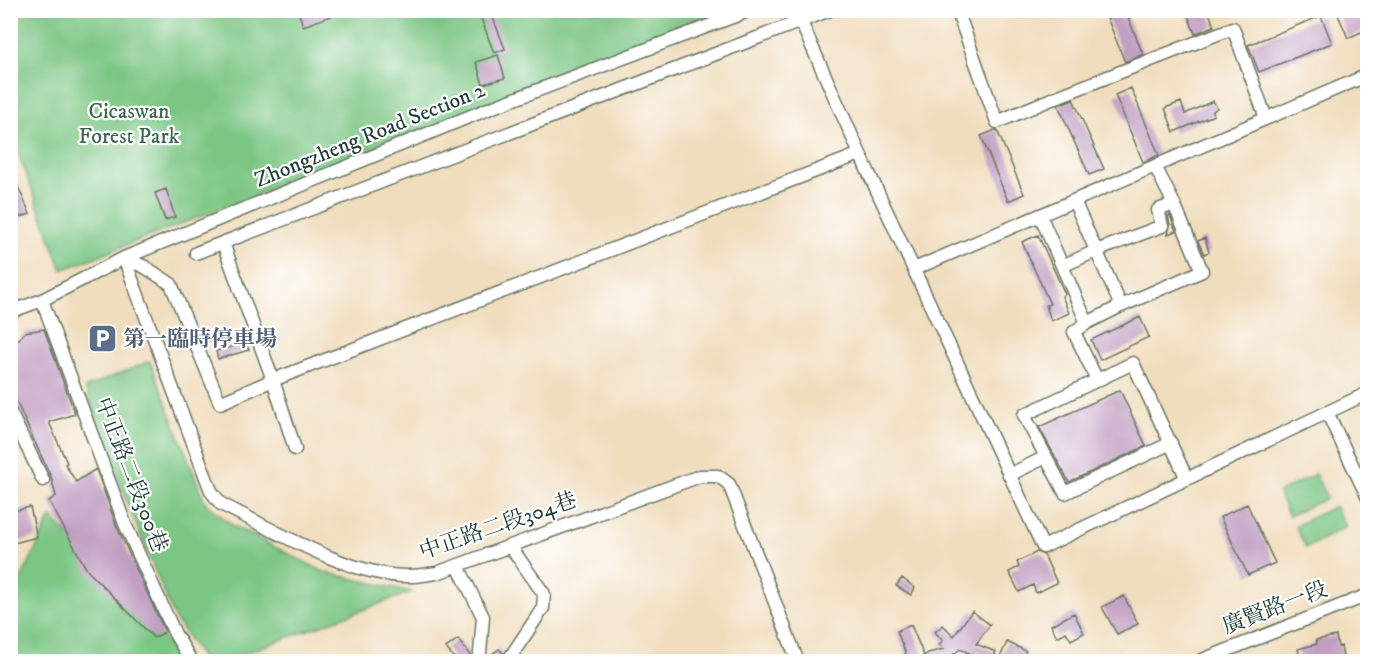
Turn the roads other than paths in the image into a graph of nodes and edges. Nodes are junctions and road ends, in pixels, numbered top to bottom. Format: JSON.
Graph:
{"nodes":[{"id":1,"x":751,"y":10,"type":"edge"},
{"id":2,"x":830,"y":10,"type":"edge"},
{"id":3,"x":957,"y":10,"type":"edge"},
{"id":4,"x":801,"y":22,"type":"junction"},
{"id":5,"x":1368,"y":75,"type":"edge"},
{"id":6,"x":1266,"y":118,"type":"junction"},
{"id":7,"x":860,"y":154,"type":"junction"},
{"id":8,"x":1155,"y":166,"type":"junction"},
{"id":9,"x":1074,"y":201,"type":"junction"},
{"id":10,"x":1174,"y":204,"type":"junction"},
{"id":11,"x":1040,"y":215,"type":"junction"},
{"id":12,"x":224,"y":243,"type":"junction"},
{"id":13,"x":1096,"y":251,"type":"junction"},
{"id":14,"x":196,"y":253,"type":"dead end"},
{"id":15,"x":124,"y":258,"type":"junction"},
{"id":16,"x":1062,"y":266,"type":"junction"},
{"id":17,"x":914,"y":269,"type":"junction"},
{"id":18,"x":10,"y":296,"type":"edge"},
{"id":19,"x":42,"y":300,"type":"junction"},
{"id":20,"x":1121,"y":306,"type":"junction"},
{"id":21,"x":13,"y":311,"type":"edge"},
{"id":22,"x":1087,"y":323,"type":"junction"},
{"id":23,"x":273,"y":380,"type":"junction"},
{"id":24,"x":1097,"y":380,"type":"junction"},
{"id":25,"x":1368,"y":393,"type":"edge"},
{"id":26,"x":10,"y":411,"type":"edge"},
{"id":27,"x":1328,"y":412,"type":"junction"},
{"id":28,"x":1171,"y":443,"type":"junction"},
{"id":29,"x":296,"y":449,"type":"dead end"},
{"id":30,"x":1047,"y":457,"type":"junction"},
{"id":31,"x":1010,"y":475,"type":"junction"},
{"id":32,"x":1187,"y":479,"type":"junction"},
{"id":33,"x":43,"y":480,"type":"dead end"},
{"id":34,"x":1368,"y":498,"type":"edge"},
{"id":35,"x":510,"y":546,"type":"junction"},
{"id":36,"x":458,"y":566,"type":"junction"},
{"id":37,"x":1368,"y":595,"type":"edge"},
{"id":38,"x":480,"y":652,"type":"dead end"},
{"id":39,"x":192,"y":662,"type":"edge"},
{"id":40,"x":507,"y":662,"type":"edge"},
{"id":41,"x":798,"y":662,"type":"edge"},
{"id":42,"x":1197,"y":662,"type":"edge"}],
"edges":[{"from":1,"to":15,"type":"street","name":"Zhongzheng Road Section 2"},
{"from":2,"to":4,"type":"street"},
{"from":3,"to":6,"type":"street"},
{"from":4,"to":7,"type":"street"},
{"from":4,"to":12,"type":"street"},
{"from":5,"to":6,"type":"street"},
{"from":6,"to":8,"type":"street"},
{"from":7,"to":17,"type":"street"},
{"from":7,"to":23,"type":"street"},
{"from":8,"to":9,"type":"street"},
{"from":8,"to":10,"type":"street"},
{"from":9,"to":11,"type":"street"},
{"from":9,"to":13,"type":"street"},
{"from":10,"to":13,"type":"street"},
{"from":10,"to":20,"type":"street"},
{"from":11,"to":16,"type":"street"},
{"from":11,"to":17,"type":"street"},
{"from":12,"to":14,"type":"street"},
{"from":12,"to":23,"type":"street"},
{"from":13,"to":16,"type":"street"},
{"from":13,"to":20,"type":"street"},
{"from":15,"to":19,"type":"street","name":"Zhongzheng Road Section 2"},
{"from":15,"to":23,"type":"street"},
{"from":15,"to":36,"type":"street","name":"中正路二段304巷"},
{"from":16,"to":22,"type":"street"},
{"from":17,"to":31,"type":"street"},
{"from":18,"to":21,"type":"street"},
{"from":19,"to":21,"type":"street","name":"Zhongzheng Road Section 2"},
{"from":19,"to":39,"type":"street","name":"中正路二段300巷"},
{"from":20,"to":22,"type":"street"},
{"from":22,"to":24,"type":"street"},
{"from":23,"to":29,"type":"street"},
{"from":24,"to":28,"type":"street"},
{"from":24,"to":30,"type":"street"},
{"from":25,"to":27,"type":"street"},
{"from":26,"to":33,"type":"street"},
{"from":27,"to":32,"type":"street"},
{"from":27,"to":34,"type":"street"},
{"from":28,"to":30,"type":"street"},
{"from":28,"to":32,"type":"street"},
{"from":30,"to":31,"type":"street"},
{"from":31,"to":32,"type":"street"},
{"from":35,"to":36,"type":"street","name":"中正路二段304巷"},
{"from":35,"to":40,"type":"street"},
{"from":35,"to":41,"type":"street","name":"中正路二段304巷"},
{"from":36,"to":38,"type":"street"},
{"from":37,"to":42,"type":"street","name":"廣賢路一段"}]}
